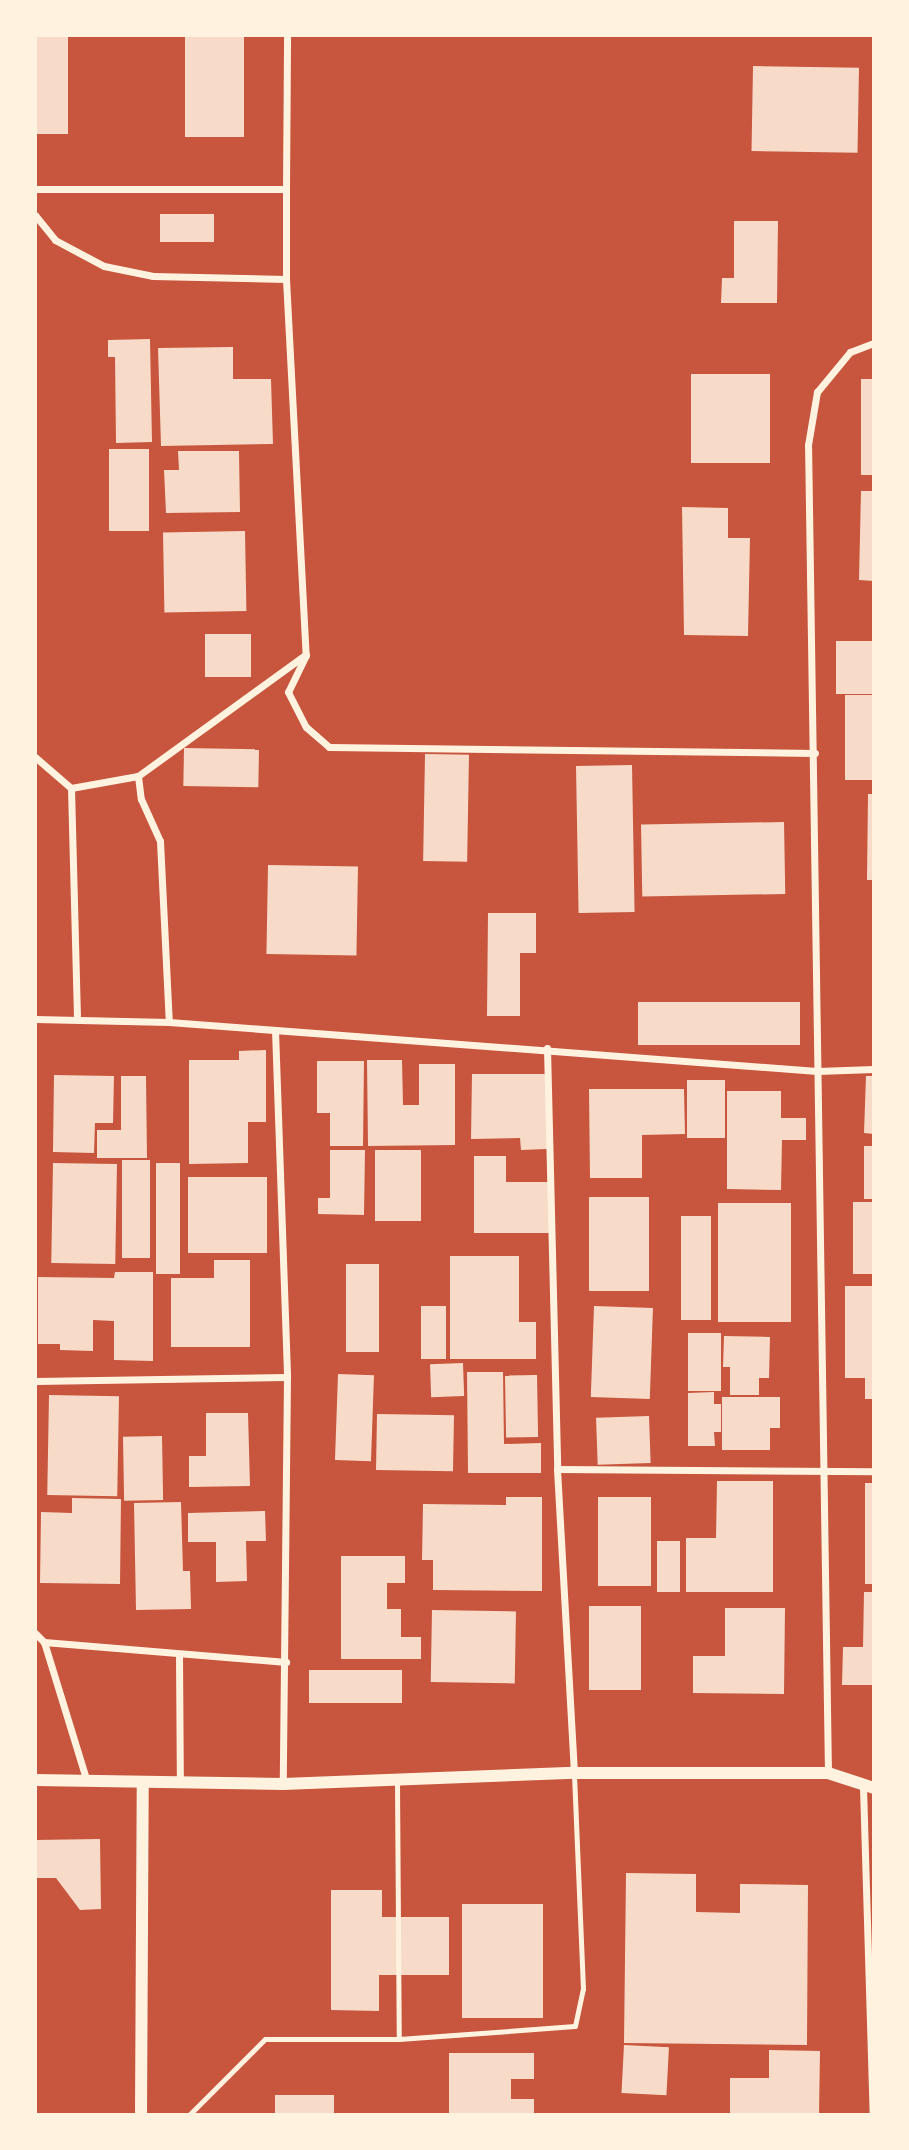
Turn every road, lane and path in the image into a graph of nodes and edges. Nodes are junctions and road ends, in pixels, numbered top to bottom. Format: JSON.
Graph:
{"nodes":[{"id":1,"x":287,"y":35,"type":"edge"},
{"id":2,"x":35,"y":189,"type":"edge"},
{"id":3,"x":286,"y":189,"type":"junction"},
{"id":4,"x":35,"y":215,"type":"edge"},
{"id":5,"x":286,"y":279,"type":"junction"},
{"id":6,"x":874,"y":343,"type":"edge"},
{"id":7,"x":306,"y":655,"type":"junction"},
{"id":8,"x":816,"y":753,"type":"junction"},
{"id":9,"x":35,"y":757,"type":"edge"},
{"id":10,"x":138,"y":776,"type":"junction"},
{"id":11,"x":71,"y":788,"type":"junction"},
{"id":12,"x":35,"y":1019,"type":"edge"},
{"id":13,"x":77,"y":1019,"type":"junction"},
{"id":14,"x":169,"y":1022,"type":"junction"},
{"id":15,"x":275,"y":1030,"type":"junction"},
{"id":16,"x":547,"y":1048,"type":"junction"},
{"id":17,"x":874,"y":1069,"type":"edge"},
{"id":18,"x":817,"y":1071,"type":"junction"},
{"id":19,"x":287,"y":1377,"type":"junction"},
{"id":20,"x":35,"y":1381,"type":"edge"},
{"id":21,"x":558,"y":1469,"type":"junction"},
{"id":22,"x":874,"y":1471,"type":"edge"},
{"id":23,"x":821,"y":1473,"type":"junction"},
{"id":24,"x":35,"y":1633,"type":"edge"},
{"id":25,"x":44,"y":1642,"type":"junction"},
{"id":26,"x":179,"y":1655,"type":"junction"},
{"id":27,"x":286,"y":1662,"type":"junction"},
{"id":28,"x":574,"y":1773,"type":"junction"},
{"id":29,"x":828,"y":1773,"type":"junction"},
{"id":30,"x":35,"y":1780,"type":"edge"},
{"id":31,"x":86,"y":1782,"type":"junction"},
{"id":32,"x":143,"y":1783,"type":"junction"},
{"id":33,"x":397,"y":1783,"type":"junction"},
{"id":34,"x":283,"y":1784,"type":"junction"},
{"id":35,"x":180,"y":1785,"type":"junction"},
{"id":36,"x":868,"y":1788,"type":"edge"},
{"id":37,"x":399,"y":2039,"type":"junction"},
{"id":38,"x":141,"y":2115,"type":"edge"},
{"id":39,"x":189,"y":2115,"type":"edge"},
{"id":40,"x":873,"y":2115,"type":"edge"}],
"edges":[{"from":1,"to":3,"type":"street"},
{"from":2,"to":3,"type":"street"},
{"from":3,"to":5,"type":"street"},
{"from":4,"to":5,"type":"street"},
{"from":5,"to":7,"type":"street"},
{"from":6,"to":8,"type":"street"},
{"from":7,"to":8,"type":"street"},
{"from":7,"to":10,"type":"street"},
{"from":8,"to":18,"type":"street"},
{"from":9,"to":11,"type":"street"},
{"from":10,"to":11,"type":"street"},
{"from":10,"to":14,"type":"street"},
{"from":11,"to":13,"type":"street"},
{"from":12,"to":13,"type":"street"},
{"from":13,"to":14,"type":"street"},
{"from":14,"to":15,"type":"street"},
{"from":15,"to":16,"type":"street"},
{"from":15,"to":19,"type":"street"},
{"from":16,"to":18,"type":"street"},
{"from":16,"to":21,"type":"street"},
{"from":17,"to":18,"type":"street"},
{"from":18,"to":23,"type":"street"},
{"from":19,"to":20,"type":"street"},
{"from":19,"to":27,"type":"street"},
{"from":21,"to":23,"type":"street"},
{"from":21,"to":28,"type":"street"},
{"from":22,"to":23,"type":"street"},
{"from":23,"to":29,"type":"street"},
{"from":24,"to":25,"type":"street"},
{"from":25,"to":26,"type":"street"},
{"from":25,"to":31,"type":"street"},
{"from":26,"to":27,"type":"street"},
{"from":26,"to":35,"type":"street"},
{"from":27,"to":34,"type":"street"},
{"from":28,"to":29,"type":"street"},
{"from":28,"to":33,"type":"street"},
{"from":28,"to":37,"type":"lane"},
{"from":29,"to":36,"type":"street"},
{"from":30,"to":31,"type":"street"},
{"from":31,"to":32,"type":"street"},
{"from":32,"to":35,"type":"street"},
{"from":32,"to":38,"type":"street"},
{"from":33,"to":34,"type":"street"},
{"from":33,"to":37,"type":"lane"},
{"from":34,"to":35,"type":"street"},
{"from":36,"to":40,"type":"street"},
{"from":37,"to":39,"type":"lane"}]}
